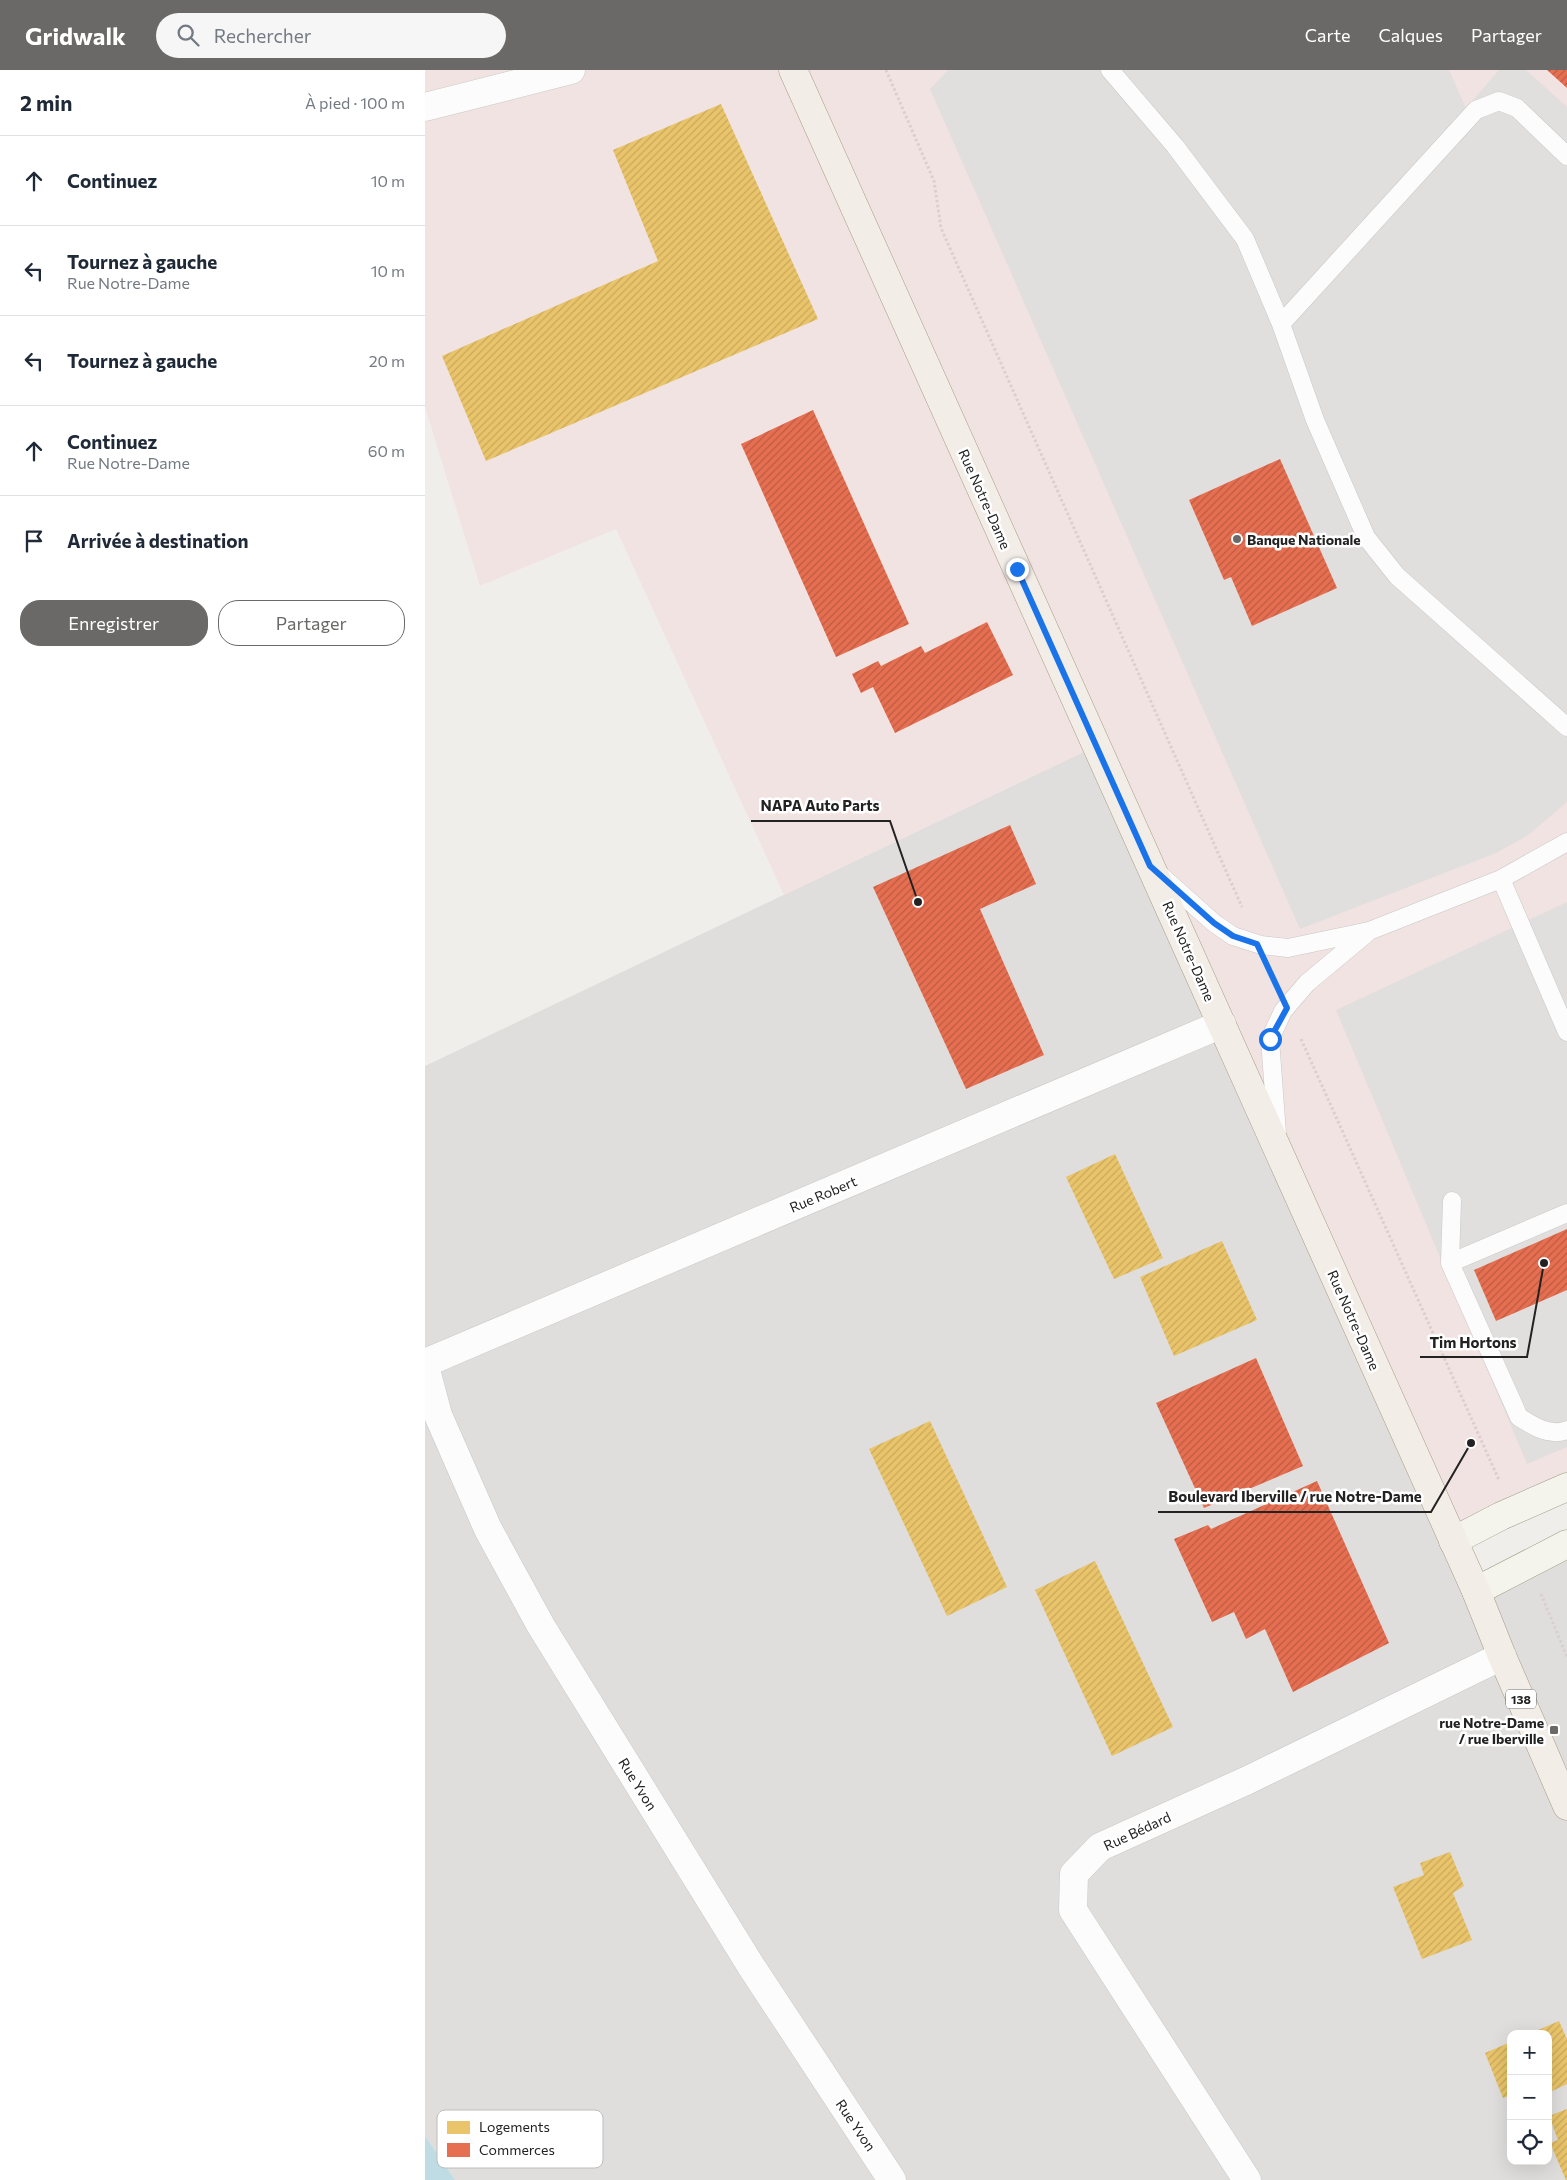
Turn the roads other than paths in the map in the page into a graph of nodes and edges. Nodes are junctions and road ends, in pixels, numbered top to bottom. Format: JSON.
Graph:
{"nodes":[{"id":1,"x":571,"y":70,"type":"edge"},
{"id":2,"x":793,"y":70,"type":"edge"},
{"id":3,"x":1110,"y":70,"type":"edge"},
{"id":4,"x":425,"y":107,"type":"edge"},
{"id":5,"x":1567,"y":156,"type":"edge"},
{"id":6,"x":1281,"y":324,"type":"junction"},
{"id":7,"x":1567,"y":727,"type":"edge"},
{"id":8,"x":1567,"y":842,"type":"edge"},
{"id":9,"x":1150,"y":866,"type":"junction"},
{"id":10,"x":1501,"y":879,"type":"junction"},
{"id":11,"x":1369,"y":931,"type":"junction"},
{"id":12,"x":1222,"y":1024,"type":"junction"},
{"id":13,"x":1567,"y":1032,"type":"edge"},
{"id":14,"x":1279,"y":1152,"type":"junction"},
{"id":15,"x":1452,"y":1201,"type":"dead end"},
{"id":16,"x":1567,"y":1213,"type":"edge"},
{"id":17,"x":1450,"y":1263,"type":"junction"},
{"id":18,"x":425,"y":1364,"type":"edge"},
{"id":19,"x":1567,"y":1430,"type":"edge"},
{"id":20,"x":1567,"y":1487,"type":"edge"},
{"id":21,"x":1453,"y":1540,"type":"junction"},
{"id":22,"x":1567,"y":1544,"type":"edge"},
{"id":23,"x":1476,"y":1591,"type":"junction"},
{"id":24,"x":1502,"y":1656,"type":"junction"},
{"id":25,"x":1567,"y":1806,"type":"edge"},
{"id":26,"x":892,"y":2180,"type":"edge"},
{"id":27,"x":1247,"y":2180,"type":"edge"}],
"edges":[{"from":1,"to":4,"type":"street"},
{"from":2,"to":9,"type":"main road","name":"Rue Notre-Dame","number":"138"},
{"from":3,"to":6,"type":"lane"},
{"from":5,"to":6,"type":"lane"},
{"from":6,"to":7,"type":"lane"},
{"from":8,"to":10,"type":"lane"},
{"from":9,"to":11,"type":"lane"},
{"from":9,"to":12,"type":"main road","name":"Rue Notre-Dame","number":"138"},
{"from":10,"to":11,"type":"lane"},
{"from":10,"to":13,"type":"lane"},
{"from":11,"to":14,"type":"lane"},
{"from":12,"to":14,"type":"main road","name":"Rue Notre-Dame","number":"138"},
{"from":12,"to":18,"type":"street","name":"Rue Robert"},
{"from":14,"to":21,"type":"main road","name":"Rue Notre-Dame","number":"138"},
{"from":15,"to":17,"type":"lane"},
{"from":16,"to":17,"type":"lane"},
{"from":17,"to":19,"type":"lane"},
{"from":18,"to":26,"type":"street","name":"Rue Yvon"},
{"from":20,"to":21,"type":"street"},
{"from":21,"to":23,"type":"main road","name":"Rue Notre-Dame","number":"138"},
{"from":22,"to":23,"type":"street"},
{"from":23,"to":24,"type":"main road","name":"Rue Notre-Dame","number":"138"},
{"from":24,"to":25,"type":"main road","name":"Rue Notre-Dame","number":"138"},
{"from":24,"to":27,"type":"street","name":"Rue Bédard"}]}
